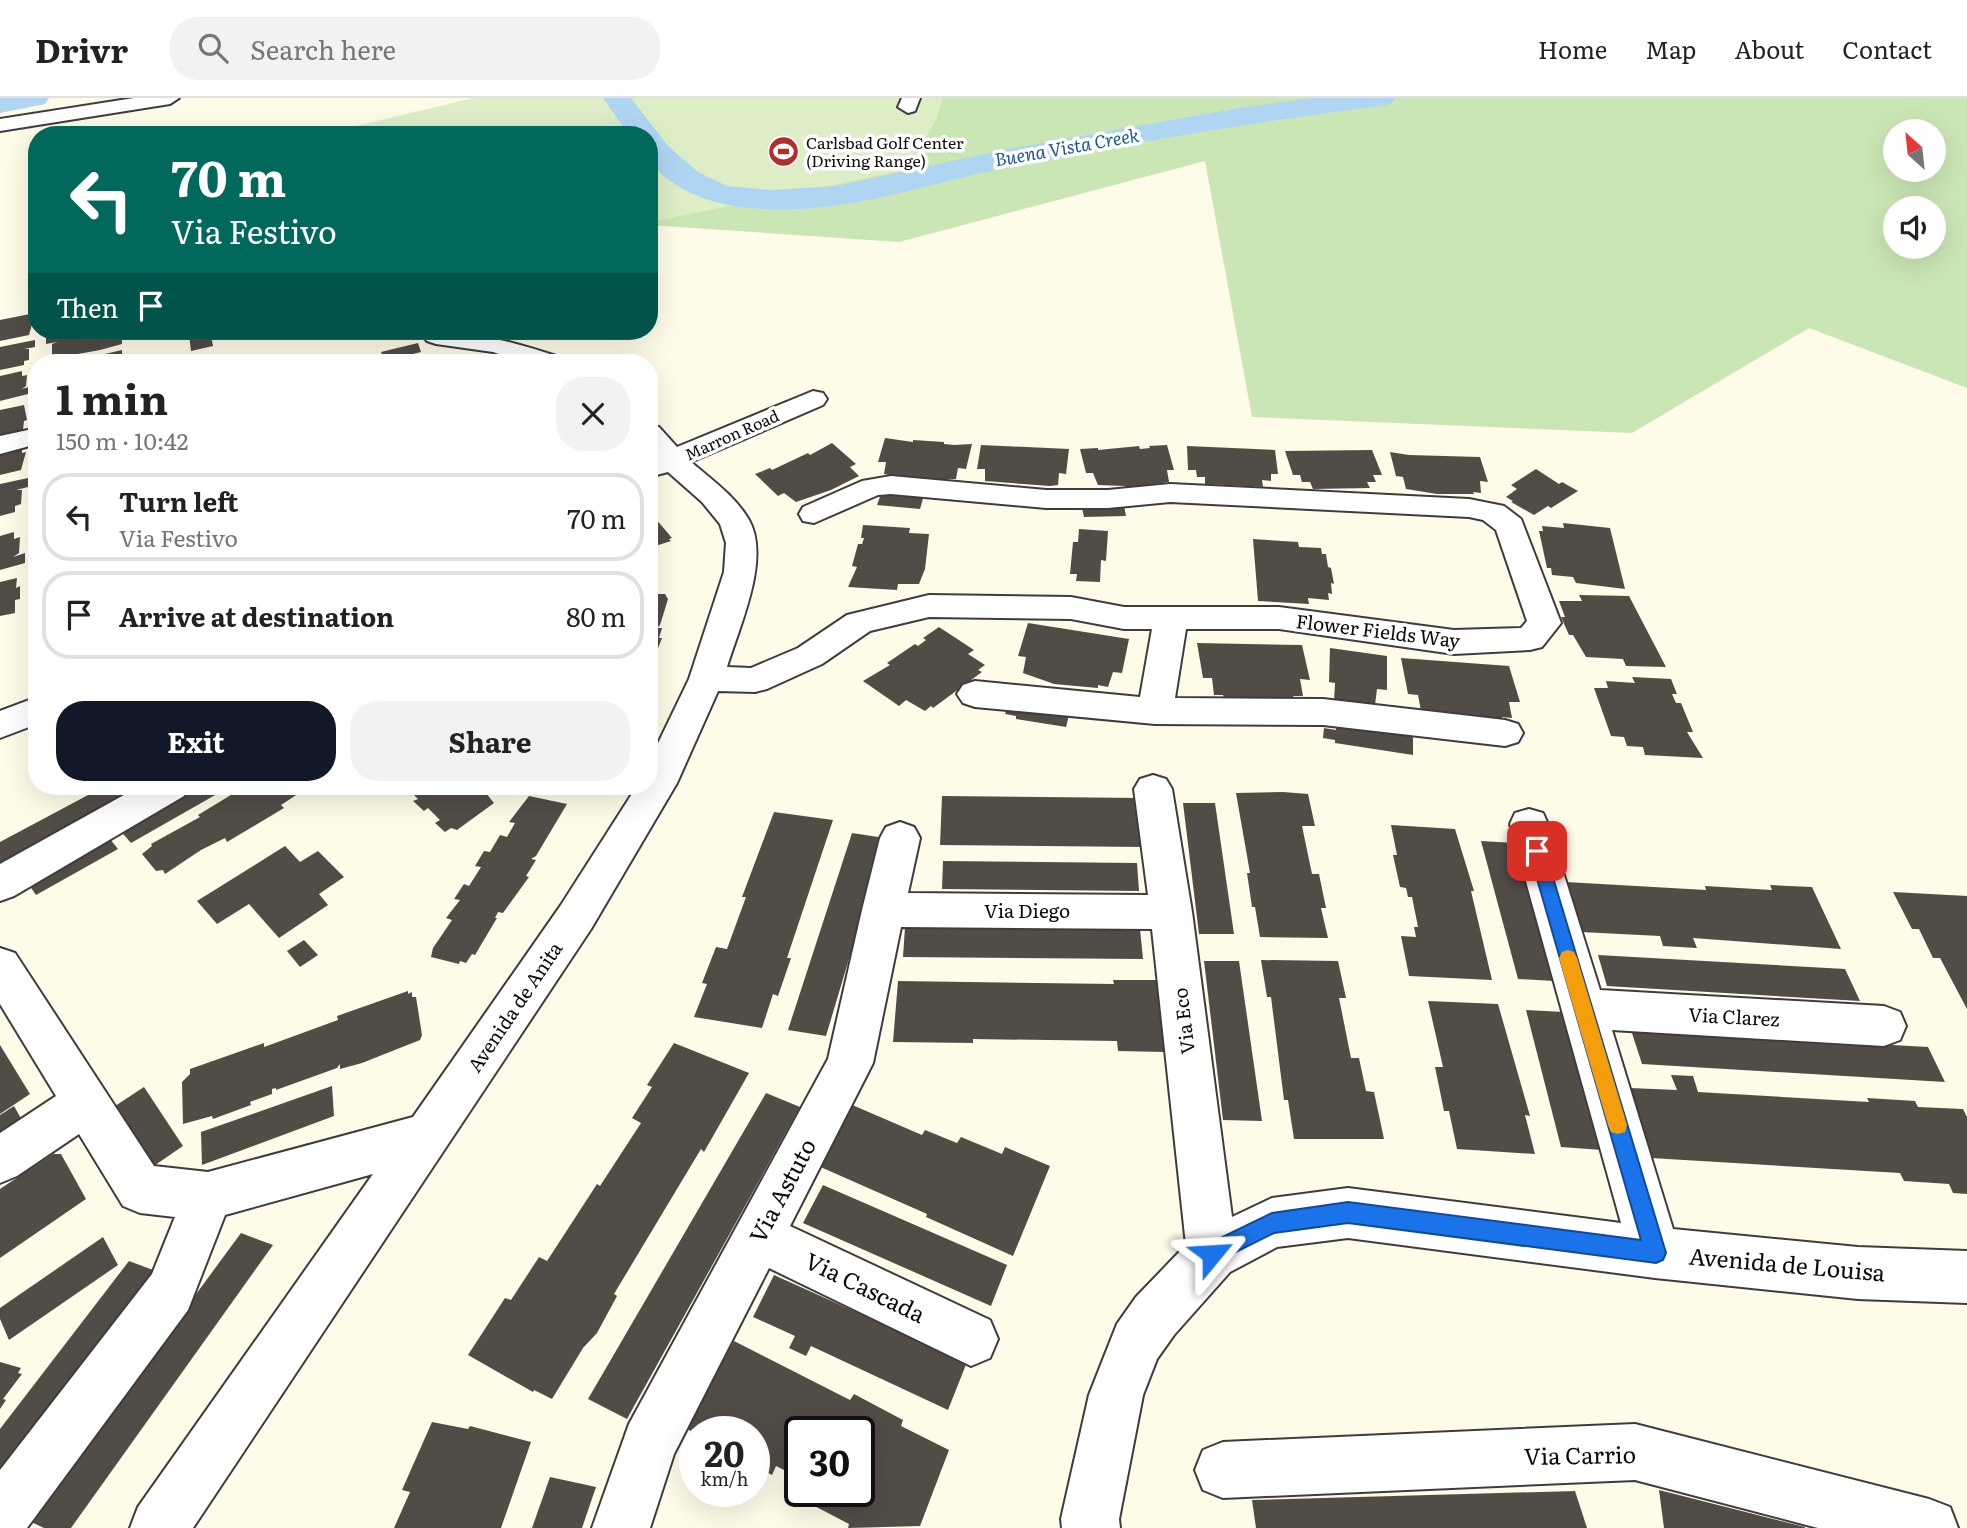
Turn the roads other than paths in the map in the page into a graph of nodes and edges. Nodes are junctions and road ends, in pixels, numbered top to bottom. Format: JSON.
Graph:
{"nodes":[{"id":1,"x":170,"y":98,"type":"edge"},
{"id":2,"x":0,"y":125,"type":"edge"},
{"id":3,"x":464,"y":340,"type":"edge"},
{"id":4,"x":524,"y":354,"type":"edge"},
{"id":5,"x":813,"y":399,"type":"dead end"},
{"id":6,"x":28,"y":438,"type":"edge"},
{"id":7,"x":0,"y":445,"type":"edge"},
{"id":8,"x":658,"y":455,"type":"edge"},
{"id":9,"x":658,"y":456,"type":"edge"},
{"id":10,"x":814,"y":514,"type":"dead end"},
{"id":11,"x":1171,"y":618,"type":"junction"},
{"id":12,"x":706,"y":679,"type":"junction"},
{"id":13,"x":975,"y":694,"type":"dead end"},
{"id":14,"x":1155,"y":711,"type":"junction"},
{"id":15,"x":28,"y":714,"type":"edge"},
{"id":16,"x":0,"y":725,"type":"edge"},
{"id":17,"x":1506,"y":733,"type":"dead end"},
{"id":18,"x":658,"y":773,"type":"edge"},
{"id":19,"x":1153,"y":789,"type":"dead end"},
{"id":20,"x":156,"y":795,"type":"edge"},
{"id":21,"x":646,"y":795,"type":"edge"},
{"id":22,"x":1529,"y":824,"type":"dead end"},
{"id":23,"x":900,"y":838,"type":"dead end"},
{"id":24,"x":0,"y":884,"type":"edge"},
{"id":25,"x":883,"y":910,"type":"junction"},
{"id":26,"x":1171,"y":912,"type":"junction"},
{"id":27,"x":0,"y":967,"type":"edge"},
{"id":28,"x":1583,"y":1009,"type":"junction"},
{"id":29,"x":1884,"y":1026,"type":"dead end"},
{"id":30,"x":86,"y":1103,"type":"junction"},
{"id":31,"x":429,"y":1135,"type":"junction"},
{"id":32,"x":0,"y":1160,"type":"edge"},
{"id":33,"x":208,"y":1196,"type":"junction"},
{"id":34,"x":759,"y":1237,"type":"junction"},
{"id":35,"x":1656,"y":1253,"type":"junction"},
{"id":36,"x":1212,"y":1254,"type":"junction"},
{"id":37,"x":1967,"y":1277,"type":"edge"},
{"id":38,"x":971,"y":1339,"type":"dead end"},
{"id":39,"x":1223,"y":1470,"type":"dead end"},
{"id":40,"x":0,"y":1517,"type":"edge"},
{"id":41,"x":159,"y":1528,"type":"edge"},
{"id":42,"x":621,"y":1528,"type":"edge"},
{"id":43,"x":1091,"y":1528,"type":"edge"},
{"id":44,"x":1929,"y":1528,"type":"edge"}],
"edges":[{"from":1,"to":2,"type":"street"},
{"from":3,"to":4,"type":"street"},
{"from":5,"to":8,"type":"street","name":"Marron Road"},
{"from":6,"to":7,"type":"street"},
{"from":9,"to":12,"type":"street","name":"Avenida de Anita"},
{"from":10,"to":11,"type":"street","name":"Flower Fields Way"},
{"from":11,"to":12,"type":"street","name":"Flower Fields Way"},
{"from":11,"to":14,"type":"street"},
{"from":12,"to":18,"type":"street","name":"Avenida de Anita"},
{"from":13,"to":14,"type":"street"},
{"from":14,"to":17,"type":"street"},
{"from":15,"to":16,"type":"street"},
{"from":19,"to":26,"type":"street","name":"Via Eco"},
{"from":20,"to":24,"type":"street"},
{"from":21,"to":31,"type":"street","name":"Avenida de Anita"},
{"from":22,"to":28,"type":"street"},
{"from":23,"to":25,"type":"street","name":"Via Astuto"},
{"from":25,"to":26,"type":"street","name":"Via Diego"},
{"from":25,"to":34,"type":"street","name":"Via Astuto"},
{"from":26,"to":36,"type":"street","name":"Via Eco"},
{"from":27,"to":30,"type":"street"},
{"from":28,"to":29,"type":"street","name":"Via Clarez"},
{"from":28,"to":35,"type":"street"},
{"from":30,"to":32,"type":"street"},
{"from":30,"to":33,"type":"street"},
{"from":31,"to":33,"type":"street"},
{"from":31,"to":41,"type":"street","name":"Avenida de Anita"},
{"from":33,"to":40,"type":"street"},
{"from":34,"to":38,"type":"street","name":"Via Cascada"},
{"from":34,"to":42,"type":"street","name":"Via Astuto"},
{"from":35,"to":36,"type":"street","name":"Avenida de Louisa"},
{"from":35,"to":37,"type":"street","name":"Avenida de Louisa"},
{"from":36,"to":43,"type":"street","name":"Avenida de Louisa"},
{"from":39,"to":44,"type":"street","name":"Via Carrio"}]}
